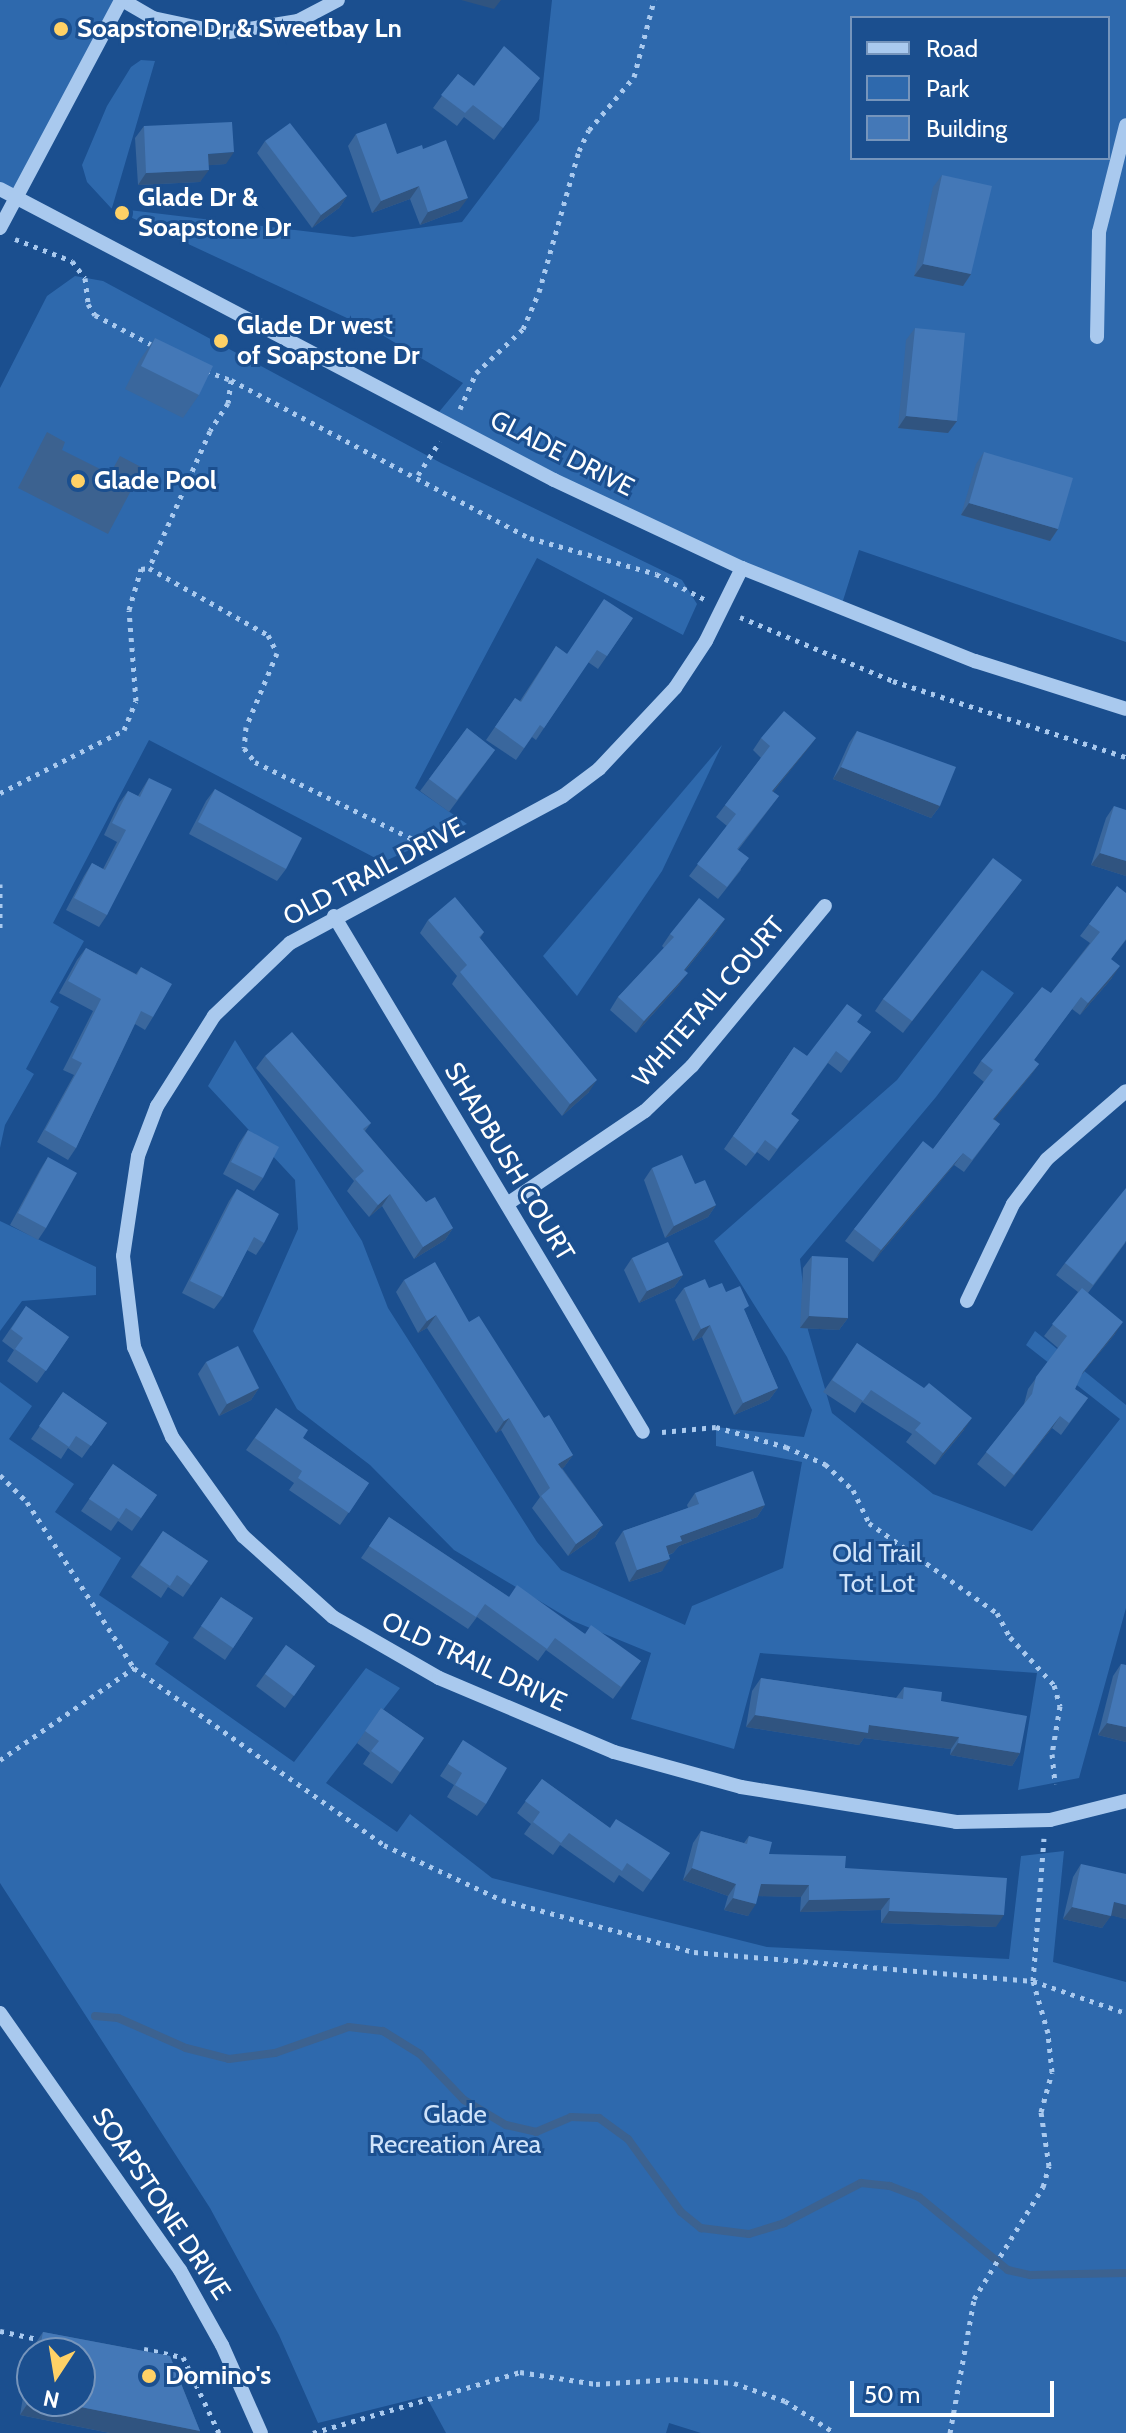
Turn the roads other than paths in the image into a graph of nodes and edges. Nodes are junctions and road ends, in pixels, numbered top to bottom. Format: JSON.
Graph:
{"nodes":[{"id":1,"x":121,"y":0,"type":"edge"},
{"id":2,"x":338,"y":0,"type":"edge"},
{"id":3,"x":1126,"y":125,"type":"edge"},
{"id":4,"x":0,"y":189,"type":"edge"},
{"id":5,"x":15,"y":197,"type":"junction"},
{"id":6,"x":0,"y":228,"type":"edge"},
{"id":7,"x":1097,"y":337,"type":"dead end"},
{"id":8,"x":742,"y":568,"type":"junction"},
{"id":9,"x":1126,"y":709,"type":"edge"},
{"id":10,"x":825,"y":906,"type":"dead end"},
{"id":11,"x":334,"y":916,"type":"junction"},
{"id":12,"x":1126,"y":1091,"type":"edge"},
{"id":13,"x":507,"y":1204,"type":"junction"},
{"id":14,"x":967,"y":1301,"type":"dead end"},
{"id":15,"x":643,"y":1432,"type":"road end"},
{"id":16,"x":1126,"y":1801,"type":"edge"},
{"id":17,"x":0,"y":2013,"type":"edge"},
{"id":18,"x":261,"y":2433,"type":"edge"}],
"edges":[{"from":1,"to":2,"type":"street"},
{"from":1,"to":5,"type":"street"},
{"from":3,"to":7,"type":"street"},
{"from":4,"to":5,"type":"street","name":"GLADE DRIVE"},
{"from":5,"to":6,"type":"street"},
{"from":5,"to":8,"type":"street","name":"GLADE DRIVE"},
{"from":8,"to":9,"type":"street","name":"GLADE DRIVE"},
{"from":8,"to":11,"type":"street","name":"OLD TRAIL DRIVE"},
{"from":10,"to":13,"type":"street","name":"WHITETAIL COURT"},
{"from":11,"to":13,"type":"street","name":"SHADBUSH COURT"},
{"from":11,"to":16,"type":"street","name":"OLD TRAIL DRIVE"},
{"from":12,"to":14,"type":"street"},
{"from":13,"to":15,"type":"street","name":"SHADBUSH COURT"},
{"from":17,"to":18,"type":"street","name":"SOAPSTONE DRIVE"}]}
